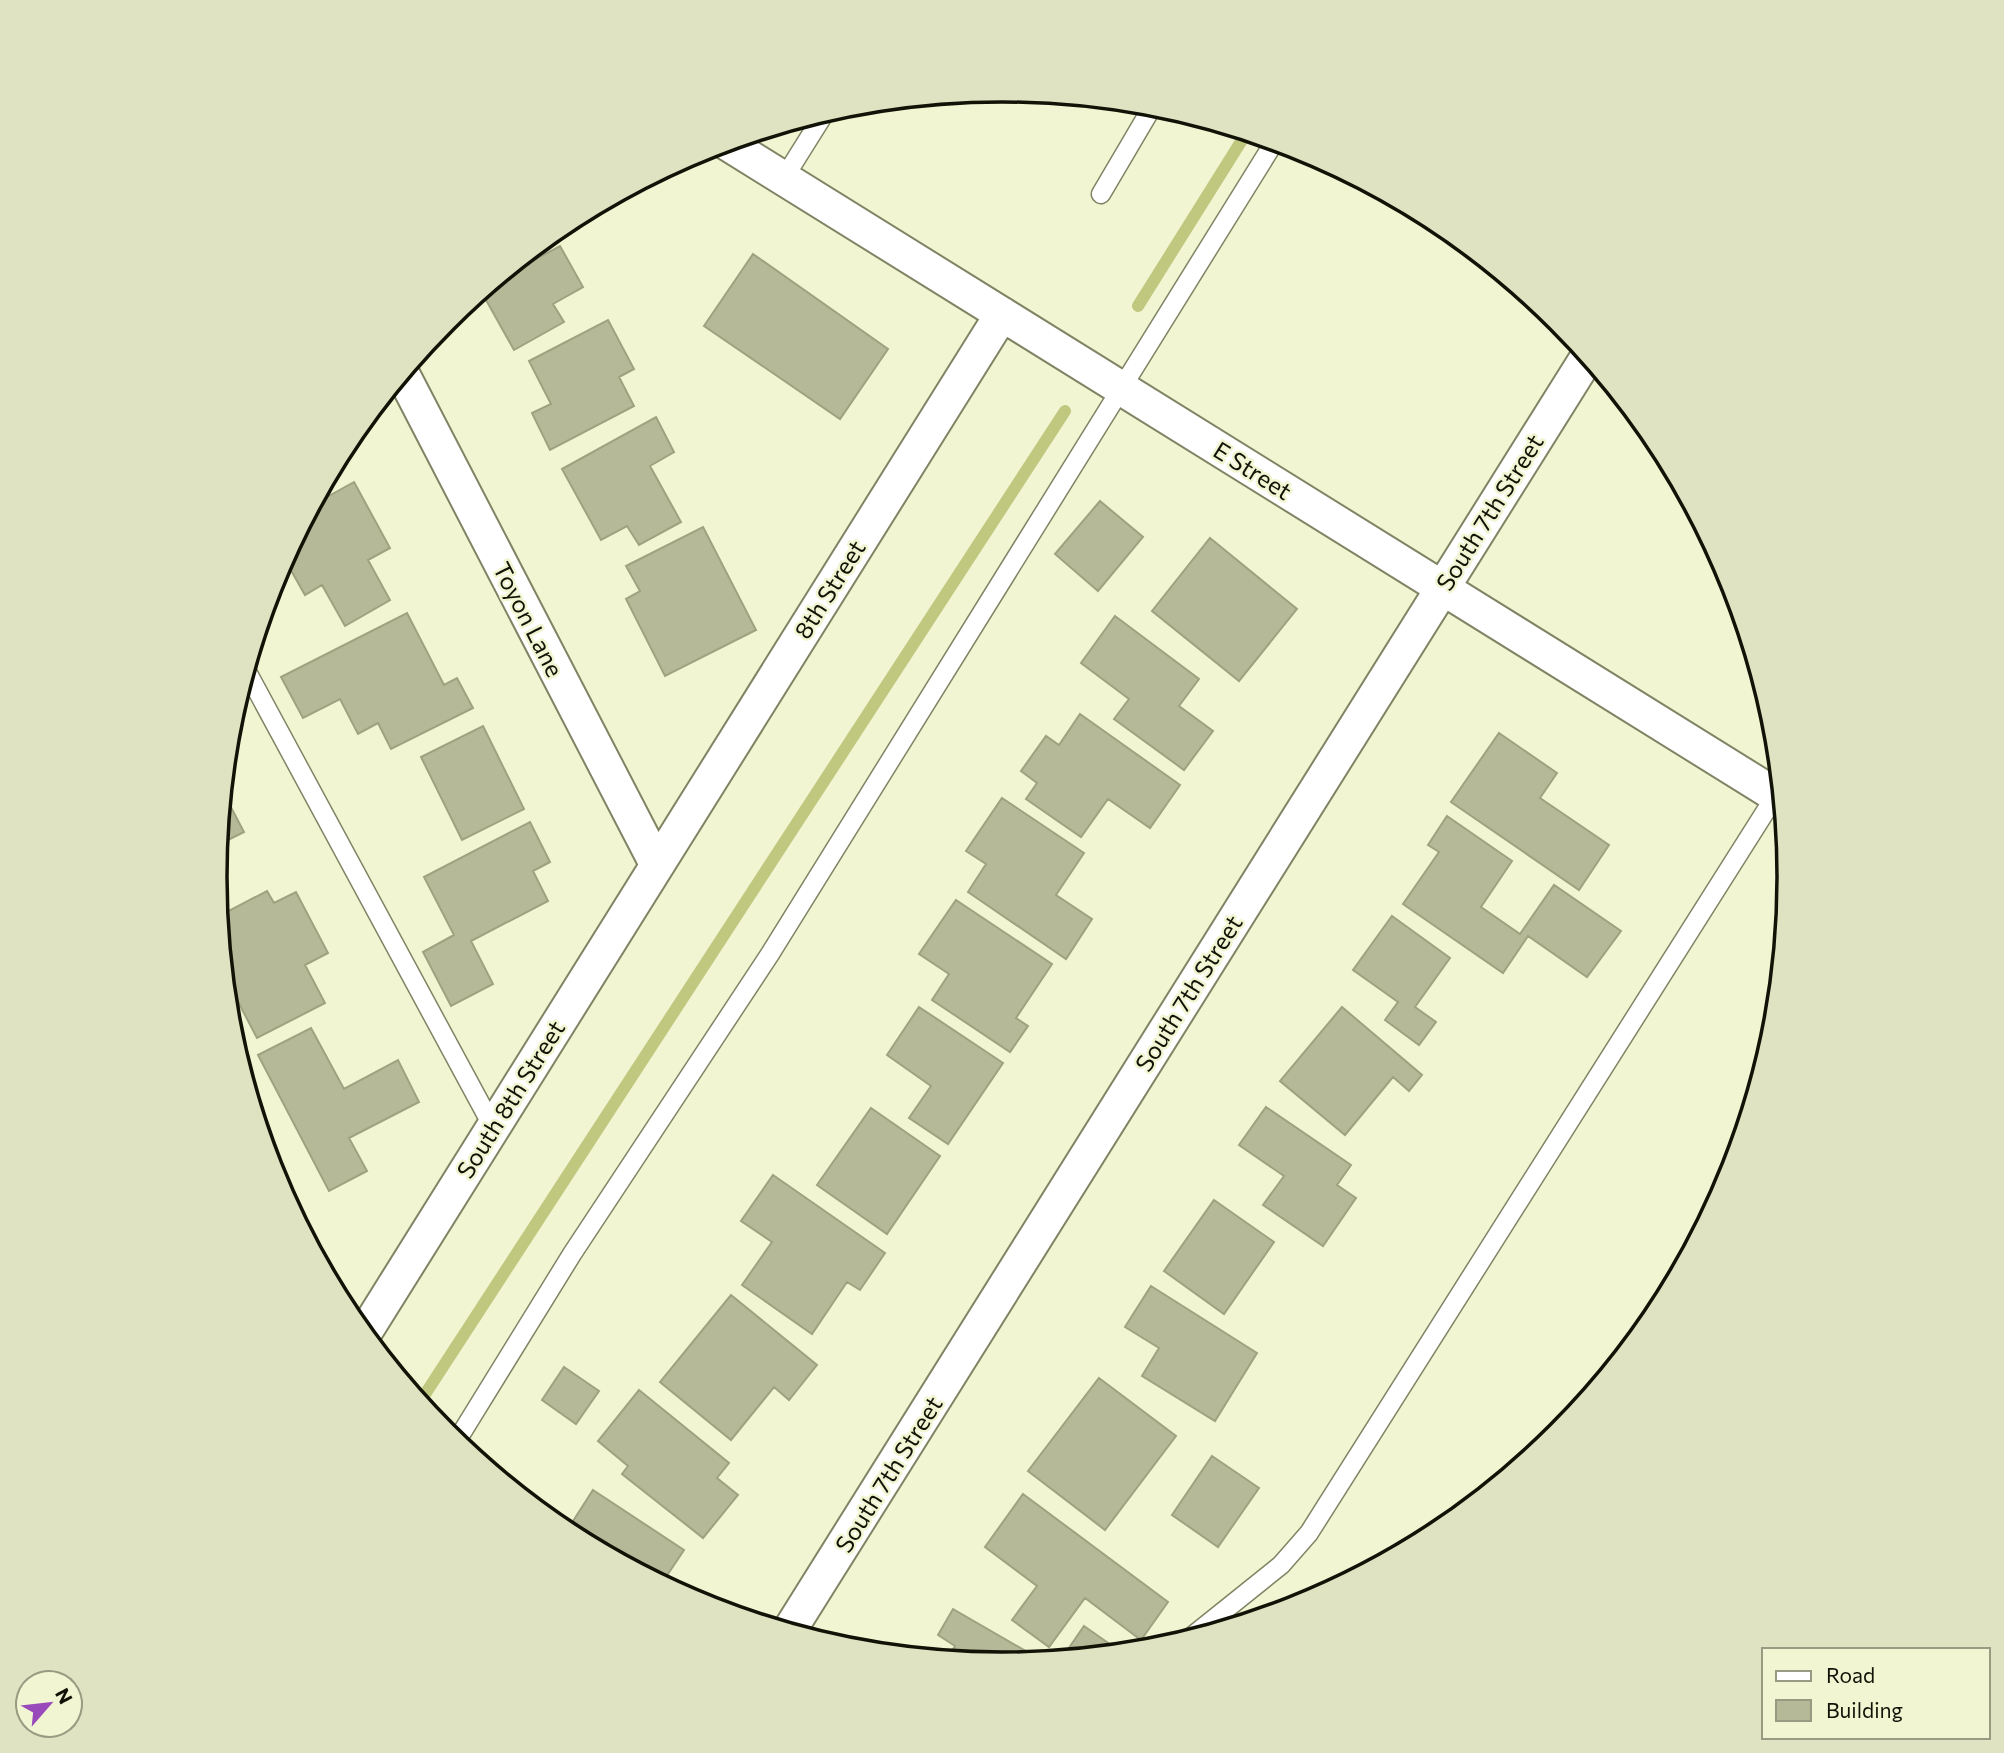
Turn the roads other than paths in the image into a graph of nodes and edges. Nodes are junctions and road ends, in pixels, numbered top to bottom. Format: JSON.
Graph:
{"nodes":[{"id":1,"x":1147,"y":115,"type":"edge"},
{"id":2,"x":818,"y":124,"type":"edge"},
{"id":3,"x":736,"y":149,"type":"edge"},
{"id":4,"x":1270,"y":150,"type":"edge"},
{"id":5,"x":783,"y":178,"type":"junction"},
{"id":6,"x":1101,"y":194,"type":"dead end"},
{"id":7,"x":1002,"y":314,"type":"junction"},
{"id":8,"x":1583,"y":364,"type":"edge"},
{"id":9,"x":406,"y":381,"type":"edge"},
{"id":10,"x":1121,"y":388,"type":"junction"},
{"id":11,"x":1441,"y":588,"type":"junction"},
{"id":12,"x":252,"y":681,"type":"edge"},
{"id":13,"x":1771,"y":789,"type":"edge"},
{"id":14,"x":1773,"y":804,"type":"edge"},
{"id":15,"x":657,"y":865,"type":"junction"},
{"id":16,"x":493,"y":1127,"type":"junction"},
{"id":17,"x":370,"y":1324,"type":"edge"},
{"id":18,"x":462,"y":1432,"type":"edge"},
{"id":19,"x":794,"y":1623,"type":"edge"},
{"id":20,"x":1210,"y":1623,"type":"edge"}],
"edges":[{"from":1,"to":6,"type":"lane"},
{"from":2,"to":5,"type":"lane"},
{"from":3,"to":5,"type":"street","name":"E Street"},
{"from":4,"to":10,"type":"lane"},
{"from":5,"to":7,"type":"street","name":"E Street"},
{"from":7,"to":10,"type":"street","name":"E Street"},
{"from":7,"to":15,"type":"street","name":"8th Street"},
{"from":8,"to":11,"type":"street","name":"South 7th Street"},
{"from":9,"to":15,"type":"street","name":"Toyon Lane"},
{"from":10,"to":11,"type":"street","name":"E Street"},
{"from":10,"to":18,"type":"lane"},
{"from":11,"to":13,"type":"street","name":"E Street"},
{"from":11,"to":19,"type":"street","name":"South 7th Street"},
{"from":12,"to":16,"type":"lane"},
{"from":14,"to":20,"type":"lane"},
{"from":15,"to":16,"type":"street","name":"South 8th Street"},
{"from":16,"to":17,"type":"street","name":"South 8th Street"}]}
